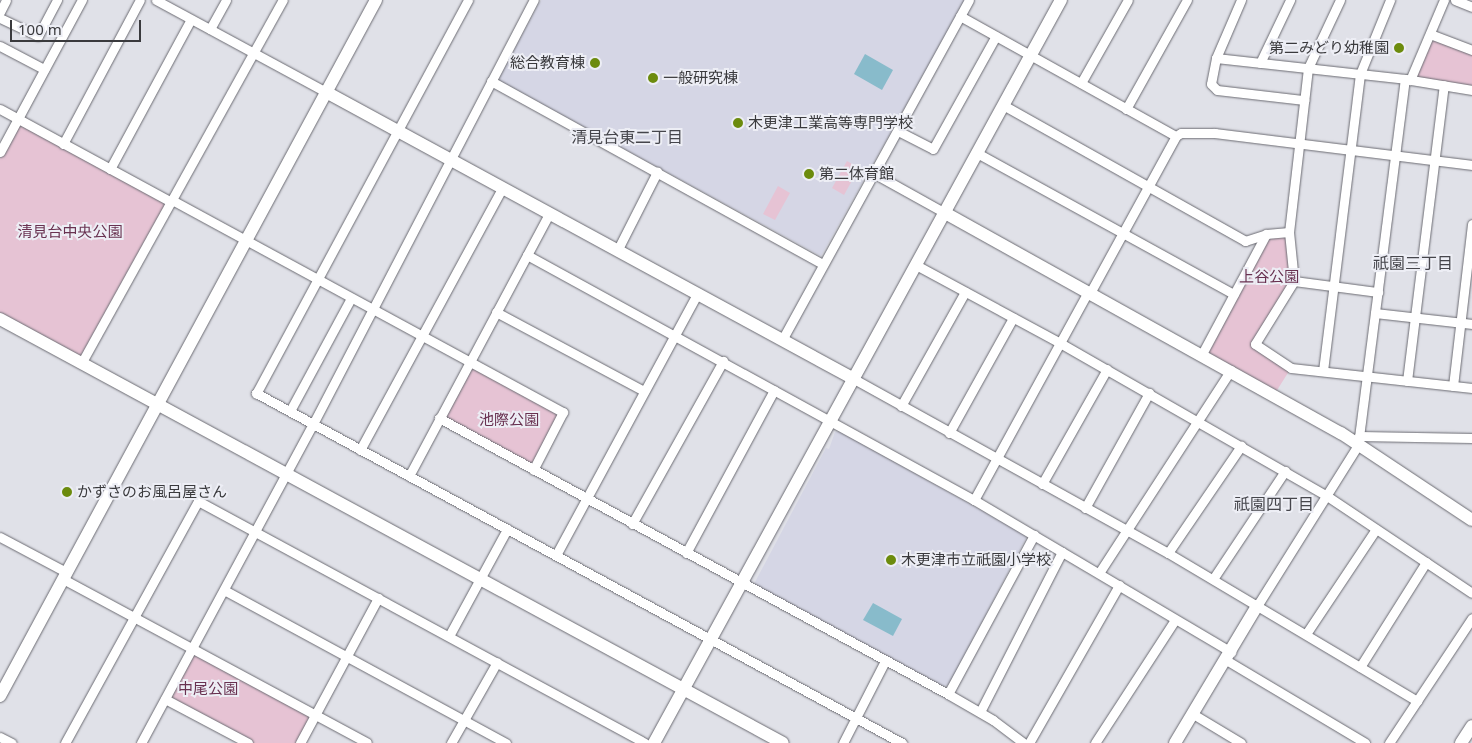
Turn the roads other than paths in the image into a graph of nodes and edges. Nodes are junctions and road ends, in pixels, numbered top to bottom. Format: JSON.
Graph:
{"nodes":[{"id":1,"x":6,"y":0,"type":"edge"},
{"id":2,"x":57,"y":0,"type":"edge"},
{"id":3,"x":82,"y":0,"type":"edge"},
{"id":4,"x":140,"y":0,"type":"edge"},
{"id":5,"x":156,"y":0,"type":"edge"},
{"id":6,"x":226,"y":0,"type":"edge"},
{"id":7,"x":283,"y":0,"type":"edge"},
{"id":8,"x":376,"y":0,"type":"edge"},
{"id":9,"x":468,"y":0,"type":"edge"},
{"id":10,"x":534,"y":0,"type":"edge"},
{"id":11,"x":968,"y":0,"type":"edge"},
{"id":12,"x":1061,"y":0,"type":"edge"},
{"id":13,"x":1128,"y":0,"type":"edge"},
{"id":14,"x":1187,"y":0,"type":"edge"},
{"id":15,"x":1241,"y":0,"type":"edge"},
{"id":16,"x":1290,"y":0,"type":"edge"},
{"id":17,"x":1340,"y":0,"type":"edge"},
{"id":18,"x":1390,"y":0,"type":"edge"},
{"id":19,"x":1444,"y":0,"type":"edge"},
{"id":20,"x":1455,"y":0,"type":"edge"},
{"id":21,"x":1472,"y":6,"type":"edge"},
{"id":22,"x":0,"y":12,"type":"edge"},
{"id":23,"x":960,"y":16,"type":"junction"},
{"id":24,"x":0,"y":18,"type":"edge"},
{"id":25,"x":191,"y":19,"type":"junction"},
{"id":26,"x":210,"y":29,"type":"junction"},
{"id":27,"x":1430,"y":34,"type":"junction"},
{"id":28,"x":996,"y":36,"type":"junction"},
{"id":29,"x":0,"y":46,"type":"edge"},
{"id":30,"x":1472,"y":50,"type":"edge"},
{"id":31,"x":253,"y":53,"type":"junction"},
{"id":32,"x":1031,"y":56,"type":"junction"},
{"id":33,"x":1216,"y":58,"type":"junction"},
{"id":34,"x":1260,"y":63,"type":"junction"},
{"id":35,"x":1308,"y":68,"type":"junction"},
{"id":36,"x":44,"y":69,"type":"junction"},
{"id":37,"x":1360,"y":74,"type":"junction"},
{"id":38,"x":1408,"y":79,"type":"junction"},
{"id":39,"x":491,"y":81,"type":"junction"},
{"id":40,"x":1081,"y":83,"type":"junction"},
{"id":41,"x":1444,"y":86,"type":"junction"},
{"id":42,"x":1472,"y":90,"type":"edge"},
{"id":43,"x":326,"y":92,"type":"junction"},
{"id":44,"x":1304,"y":100,"type":"junction"},
{"id":45,"x":1004,"y":105,"type":"junction"},
{"id":46,"x":1126,"y":108,"type":"junction"},
{"id":47,"x":0,"y":110,"type":"edge"},
{"id":48,"x":18,"y":119,"type":"junction"},
{"id":49,"x":397,"y":131,"type":"junction"},
{"id":50,"x":898,"y":131,"type":"junction"},
{"id":51,"x":1176,"y":136,"type":"junction"},
{"id":52,"x":63,"y":144,"type":"junction"},
{"id":53,"x":1298,"y":144,"type":"junction"},
{"id":54,"x":1350,"y":150,"type":"junction"},
{"id":55,"x":0,"y":152,"type":"edge"},
{"id":56,"x":977,"y":153,"type":"junction"},
{"id":57,"x":1395,"y":155,"type":"junction"},
{"id":58,"x":448,"y":159,"type":"junction"},
{"id":59,"x":1434,"y":160,"type":"junction"},
{"id":60,"x":1472,"y":164,"type":"edge"},
{"id":61,"x":110,"y":169,"type":"junction"},
{"id":62,"x":657,"y":172,"type":"junction"},
{"id":63,"x":875,"y":174,"type":"junction"},
{"id":64,"x":1150,"y":186,"type":"junction"},
{"id":65,"x":502,"y":188,"type":"junction"},
{"id":66,"x":171,"y":201,"type":"junction"},
{"id":67,"x":945,"y":213,"type":"junction"},
{"id":68,"x":549,"y":214,"type":"junction"},
{"id":69,"x":1472,"y":224,"type":"edge"},
{"id":70,"x":1289,"y":232,"type":"junction"},
{"id":71,"x":1124,"y":234,"type":"junction"},
{"id":72,"x":1266,"y":234,"type":"junction"},
{"id":73,"x":246,"y":240,"type":"junction"},
{"id":74,"x":1245,"y":241,"type":"junction"},
{"id":75,"x":1258,"y":249,"type":"junction"},
{"id":76,"x":617,"y":250,"type":"junction"},
{"id":77,"x":527,"y":255,"type":"junction"},
{"id":78,"x":823,"y":264,"type":"junction"},
{"id":79,"x":916,"y":265,"type":"junction"},
{"id":80,"x":317,"y":279,"type":"junction"},
{"id":81,"x":1294,"y":281,"type":"junction"},
{"id":82,"x":1333,"y":286,"type":"junction"},
{"id":83,"x":965,"y":292,"type":"junction"},
{"id":84,"x":1089,"y":292,"type":"junction"},
{"id":85,"x":1378,"y":292,"type":"junction"},
{"id":86,"x":697,"y":294,"type":"junction"},
{"id":87,"x":1234,"y":294,"type":"junction"},
{"id":88,"x":351,"y":298,"type":"junction"},
{"id":89,"x":372,"y":309,"type":"junction"},
{"id":90,"x":496,"y":312,"type":"junction"},
{"id":91,"x":1375,"y":313,"type":"junction"},
{"id":92,"x":1415,"y":317,"type":"junction"},
{"id":93,"x":1014,"y":318,"type":"junction"},
{"id":94,"x":0,"y":319,"type":"edge"},
{"id":95,"x":1460,"y":323,"type":"junction"},
{"id":96,"x":1472,"y":324,"type":"edge"},
{"id":97,"x":675,"y":334,"type":"junction"},
{"id":98,"x":422,"y":337,"type":"junction"},
{"id":99,"x":782,"y":340,"type":"junction"},
{"id":100,"x":1060,"y":343,"type":"junction"},
{"id":101,"x":1202,"y":354,"type":"junction"},
{"id":102,"x":723,"y":361,"type":"junction"},
{"id":103,"x":82,"y":362,"type":"junction"},
{"id":104,"x":469,"y":363,"type":"junction"},
{"id":105,"x":1106,"y":369,"type":"junction"},
{"id":106,"x":1231,"y":370,"type":"junction"},
{"id":107,"x":1323,"y":371,"type":"junction"},
{"id":108,"x":1367,"y":376,"type":"junction"},
{"id":109,"x":854,"y":379,"type":"junction"},
{"id":110,"x":1407,"y":380,"type":"junction"},
{"id":111,"x":1453,"y":386,"type":"junction"},
{"id":112,"x":1472,"y":388,"type":"edge"},
{"id":113,"x":774,"y":390,"type":"junction"},
{"id":114,"x":644,"y":391,"type":"junction"},
{"id":115,"x":1150,"y":393,"type":"junction"},
{"id":116,"x":157,"y":405,"type":"junction"},
{"id":117,"x":901,"y":406,"type":"junction"},
{"id":118,"x":290,"y":412,"type":"junction"},
{"id":119,"x":439,"y":418,"type":"junction"},
{"id":120,"x":1198,"y":421,"type":"junction"},
{"id":121,"x":830,"y":422,"type":"junction"},
{"id":122,"x":313,"y":424,"type":"junction"},
{"id":123,"x":949,"y":433,"type":"junction"},
{"id":124,"x":1472,"y":438,"type":"edge"},
{"id":125,"x":1359,"y":440,"type":"junction"},
{"id":126,"x":1241,"y":446,"type":"junction"},
{"id":127,"x":360,"y":450,"type":"junction"},
{"id":128,"x":996,"y":459,"type":"junction"},
{"id":129,"x":533,"y":470,"type":"junction"},
{"id":130,"x":1284,"y":471,"type":"junction"},
{"id":131,"x":286,"y":474,"type":"junction"},
{"id":132,"x":409,"y":476,"type":"junction"},
{"id":133,"x":1042,"y":484,"type":"junction"},
{"id":134,"x":1327,"y":496,"type":"junction"},
{"id":135,"x":586,"y":499,"type":"junction"},
{"id":136,"x":974,"y":500,"type":"junction"},
{"id":137,"x":1085,"y":508,"type":"junction"},
{"id":138,"x":1472,"y":520,"type":"edge"},
{"id":139,"x":632,"y":524,"type":"junction"},
{"id":140,"x":507,"y":529,"type":"junction"},
{"id":141,"x":1376,"y":529,"type":"junction"},
{"id":142,"x":1126,"y":530,"type":"junction"},
{"id":143,"x":256,"y":532,"type":"junction"},
{"id":144,"x":1034,"y":535,"type":"junction"},
{"id":145,"x":0,"y":537,"type":"edge"},
{"id":146,"x":1062,"y":552,"type":"junction"},
{"id":147,"x":686,"y":553,"type":"junction"},
{"id":148,"x":1168,"y":553,"type":"junction"},
{"id":149,"x":556,"y":555,"type":"junction"},
{"id":150,"x":1426,"y":562,"type":"junction"},
{"id":151,"x":1099,"y":573,"type":"junction"},
{"id":152,"x":64,"y":576,"type":"junction"},
{"id":153,"x":480,"y":579,"type":"junction"},
{"id":154,"x":1213,"y":580,"type":"junction"},
{"id":155,"x":742,"y":583,"type":"junction"},
{"id":156,"x":1119,"y":585,"type":"junction"},
{"id":157,"x":224,"y":590,"type":"junction"},
{"id":158,"x":1472,"y":593,"type":"edge"},
{"id":159,"x":378,"y":598,"type":"junction"},
{"id":160,"x":1257,"y":606,"type":"junction"},
{"id":161,"x":134,"y":617,"type":"junction"},
{"id":162,"x":1472,"y":618,"type":"edge"},
{"id":163,"x":1175,"y":620,"type":"junction"},
{"id":164,"x":1306,"y":634,"type":"junction"},
{"id":165,"x":449,"y":636,"type":"junction"},
{"id":166,"x":712,"y":638,"type":"junction"},
{"id":167,"x":192,"y":649,"type":"junction"},
{"id":168,"x":346,"y":656,"type":"junction"},
{"id":169,"x":1228,"y":656,"type":"junction"},
{"id":170,"x":885,"y":661,"type":"junction"},
{"id":171,"x":497,"y":662,"type":"junction"},
{"id":172,"x":1360,"y":667,"type":"junction"},
{"id":173,"x":684,"y":689,"type":"junction"},
{"id":174,"x":948,"y":694,"type":"junction"},
{"id":175,"x":0,"y":696,"type":"edge"},
{"id":176,"x":165,"y":699,"type":"junction"},
{"id":177,"x":1417,"y":701,"type":"junction"},
{"id":178,"x":980,"y":712,"type":"junction"},
{"id":179,"x":1193,"y":714,"type":"junction"},
{"id":180,"x":315,"y":715,"type":"junction"},
{"id":181,"x":856,"y":718,"type":"junction"},
{"id":182,"x":464,"y":720,"type":"junction"},
{"id":183,"x":1472,"y":726,"type":"edge"},
{"id":184,"x":0,"y":737,"type":"edge"},
{"id":185,"x":1230,"y":740,"type":"edge"},
{"id":186,"x":12,"y":743,"type":"edge"},
{"id":187,"x":65,"y":743,"type":"edge"},
{"id":188,"x":141,"y":743,"type":"edge"},
{"id":189,"x":248,"y":743,"type":"edge"},
{"id":190,"x":300,"y":743,"type":"edge"},
{"id":191,"x":367,"y":743,"type":"edge"},
{"id":192,"x":451,"y":743,"type":"edge"},
{"id":193,"x":506,"y":743,"type":"edge"},
{"id":194,"x":645,"y":743,"type":"edge"},
{"id":195,"x":654,"y":743,"type":"edge"},
{"id":196,"x":783,"y":743,"type":"edge"},
{"id":197,"x":843,"y":743,"type":"edge"},
{"id":198,"x":902,"y":743,"type":"edge"},
{"id":199,"x":1023,"y":743,"type":"edge"},
{"id":200,"x":1029,"y":743,"type":"edge"},
{"id":201,"x":1095,"y":743,"type":"edge"},
{"id":202,"x":1175,"y":743,"type":"edge"},
{"id":203,"x":1241,"y":743,"type":"edge"},
{"id":204,"x":1365,"y":743,"type":"edge"},
{"id":205,"x":1389,"y":743,"type":"edge"},
{"id":206,"x":1461,"y":743,"type":"edge"}],
"edges":[{"from":1,"to":22,"type":"street"},
{"from":2,"to":24,"type":"street"},
{"from":3,"to":36,"type":"street"},
{"from":4,"to":52,"type":"street"},
{"from":5,"to":25,"type":"street"},
{"from":6,"to":26,"type":"street"},
{"from":7,"to":31,"type":"street"},
{"from":8,"to":43,"type":"street"},
{"from":9,"to":49,"type":"street"},
{"from":10,"to":39,"type":"street"},
{"from":11,"to":23,"type":"street"},
{"from":12,"to":32,"type":"street"},
{"from":13,"to":40,"type":"street"},
{"from":14,"to":46,"type":"street"},
{"from":15,"to":33,"type":"street"},
{"from":16,"to":34,"type":"street"},
{"from":17,"to":35,"type":"street"},
{"from":18,"to":37,"type":"street"},
{"from":19,"to":27,"type":"street"},
{"from":20,"to":21,"type":"street"},
{"from":23,"to":28,"type":"street"},
{"from":23,"to":50,"type":"street"},
{"from":25,"to":26,"type":"street"},
{"from":25,"to":61,"type":"street"},
{"from":26,"to":31,"type":"street"},
{"from":27,"to":30,"type":"street"},
{"from":27,"to":38,"type":"street"},
{"from":28,"to":32,"type":"street"},
{"from":28,"to":50,"type":"street"},
{"from":29,"to":36,"type":"street"},
{"from":31,"to":43,"type":"street"},
{"from":31,"to":66,"type":"street"},
{"from":32,"to":40,"type":"street"},
{"from":32,"to":45,"type":"street"},
{"from":33,"to":34,"type":"street"},
{"from":33,"to":44,"type":"street"},
{"from":34,"to":35,"type":"street"},
{"from":35,"to":37,"type":"street"},
{"from":35,"to":44,"type":"street"},
{"from":36,"to":48,"type":"street"},
{"from":37,"to":38,"type":"street"},
{"from":37,"to":54,"type":"street"},
{"from":38,"to":41,"type":"street"},
{"from":38,"to":57,"type":"street"},
{"from":39,"to":58,"type":"street"},
{"from":39,"to":62,"type":"street"},
{"from":40,"to":46,"type":"street"},
{"from":41,"to":42,"type":"street"},
{"from":41,"to":59,"type":"street"},
{"from":43,"to":49,"type":"street"},
{"from":43,"to":73,"type":"street"},
{"from":44,"to":53,"type":"street"},
{"from":45,"to":56,"type":"street"},
{"from":45,"to":64,"type":"street"},
{"from":46,"to":51,"type":"street"},
{"from":47,"to":48,"type":"street"},
{"from":48,"to":52,"type":"street"},
{"from":48,"to":55,"type":"street"},
{"from":49,"to":58,"type":"street"},
{"from":49,"to":80,"type":"street"},
{"from":50,"to":63,"type":"street"},
{"from":51,"to":53,"type":"street"},
{"from":51,"to":64,"type":"street"},
{"from":52,"to":61,"type":"street"},
{"from":53,"to":54,"type":"street"},
{"from":53,"to":70,"type":"street"},
{"from":54,"to":57,"type":"street"},
{"from":54,"to":82,"type":"street"},
{"from":56,"to":67,"type":"street"},
{"from":56,"to":71,"type":"street"},
{"from":57,"to":59,"type":"street"},
{"from":57,"to":85,"type":"street"},
{"from":58,"to":65,"type":"street"},
{"from":58,"to":89,"type":"street"},
{"from":59,"to":60,"type":"street"},
{"from":59,"to":92,"type":"street"},
{"from":61,"to":66,"type":"street"},
{"from":62,"to":76,"type":"street"},
{"from":62,"to":78,"type":"street"},
{"from":63,"to":67,"type":"street"},
{"from":63,"to":78,"type":"street"},
{"from":64,"to":71,"type":"street"},
{"from":64,"to":74,"type":"street"},
{"from":65,"to":68,"type":"street"},
{"from":65,"to":98,"type":"street"},
{"from":66,"to":73,"type":"street"},
{"from":66,"to":103,"type":"street"},
{"from":67,"to":79,"type":"street"},
{"from":67,"to":84,"type":"street"},
{"from":68,"to":76,"type":"street"},
{"from":68,"to":77,"type":"street"},
{"from":69,"to":95,"type":"street"},
{"from":70,"to":72,"type":"street"},
{"from":70,"to":81,"type":"street"},
{"from":71,"to":84,"type":"street"},
{"from":71,"to":87,"type":"street"},
{"from":72,"to":74,"type":"street"},
{"from":72,"to":75,"type":"street"},
{"from":73,"to":80,"type":"street"},
{"from":73,"to":116,"type":"street"},
{"from":74,"to":75,"type":"street"},
{"from":75,"to":87,"type":"street"},
{"from":76,"to":86,"type":"street"},
{"from":77,"to":90,"type":"street"},
{"from":77,"to":97,"type":"street"},
{"from":78,"to":99,"type":"street"},
{"from":79,"to":83,"type":"street"},
{"from":79,"to":109,"type":"street"},
{"from":80,"to":88,"type":"street"},
{"from":80,"to":118,"type":"street"},
{"from":81,"to":82,"type":"street"},
{"from":81,"to":107,"type":"street"},
{"from":82,"to":85,"type":"street"},
{"from":82,"to":107,"type":"street"},
{"from":83,"to":93,"type":"street"},
{"from":83,"to":117,"type":"street"},
{"from":84,"to":100,"type":"street"},
{"from":84,"to":101,"type":"street"},
{"from":85,"to":91,"type":"street"},
{"from":86,"to":97,"type":"street"},
{"from":86,"to":99,"type":"street"},
{"from":87,"to":101,"type":"street"},
{"from":88,"to":89,"type":"street"},
{"from":88,"to":118,"type":"street"},
{"from":89,"to":98,"type":"street"},
{"from":89,"to":122,"type":"street"},
{"from":90,"to":104,"type":"street"},
{"from":90,"to":114,"type":"street"},
{"from":91,"to":92,"type":"street"},
{"from":91,"to":108,"type":"street"},
{"from":92,"to":95,"type":"street"},
{"from":92,"to":110,"type":"street"},
{"from":93,"to":100,"type":"street"},
{"from":93,"to":123,"type":"street"},
{"from":94,"to":103,"type":"street"},
{"from":95,"to":96,"type":"street"},
{"from":95,"to":111,"type":"street"},
{"from":97,"to":102,"type":"street"},
{"from":97,"to":114,"type":"street"},
{"from":98,"to":104,"type":"street"},
{"from":98,"to":127,"type":"street"},
{"from":99,"to":109,"type":"street"},
{"from":100,"to":105,"type":"street"},
{"from":100,"to":128,"type":"street"},
{"from":101,"to":106,"type":"street"},
{"from":102,"to":113,"type":"street"},
{"from":102,"to":139,"type":"street"},
{"from":103,"to":116,"type":"street"},
{"from":104,"to":119,"type":"street"},
{"from":104,"to":129,"type":"street"},
{"from":105,"to":115,"type":"street"},
{"from":105,"to":133,"type":"street"},
{"from":106,"to":120,"type":"street"},
{"from":106,"to":125,"type":"street"},
{"from":107,"to":108,"type":"street"},
{"from":108,"to":110,"type":"street"},
{"from":108,"to":125,"type":"street"},
{"from":109,"to":117,"type":"street"},
{"from":109,"to":121,"type":"street"},
{"from":110,"to":111,"type":"street"},
{"from":111,"to":112,"type":"street"},
{"from":113,"to":121,"type":"street"},
{"from":113,"to":147,"type":"street"},
{"from":114,"to":135,"type":"street"},
{"from":115,"to":120,"type":"street"},
{"from":115,"to":137,"type":"street"},
{"from":116,"to":131,"type":"street"},
{"from":116,"to":152,"type":"street"},
{"from":117,"to":123,"type":"street"},
{"from":118,"to":122,"type":"street"},
{"from":119,"to":129,"type":"street"},
{"from":119,"to":132,"type":"street"},
{"from":120,"to":126,"type":"street"},
{"from":120,"to":142,"type":"street"},
{"from":121,"to":136,"type":"street"},
{"from":121,"to":155,"type":"street"},
{"from":122,"to":127,"type":"street"},
{"from":122,"to":131,"type":"street"},
{"from":123,"to":128,"type":"street"},
{"from":124,"to":125,"type":"street"},
{"from":125,"to":134,"type":"street"},
{"from":125,"to":138,"type":"street"},
{"from":126,"to":130,"type":"street"},
{"from":126,"to":148,"type":"street"},
{"from":127,"to":132,"type":"street"},
{"from":128,"to":133,"type":"street"},
{"from":128,"to":136,"type":"street"},
{"from":129,"to":135,"type":"street"},
{"from":130,"to":134,"type":"street"},
{"from":130,"to":154,"type":"street"},
{"from":131,"to":143,"type":"street"},
{"from":131,"to":153,"type":"street"},
{"from":132,"to":140,"type":"street"},
{"from":133,"to":137,"type":"street"},
{"from":134,"to":141,"type":"street"},
{"from":134,"to":160,"type":"street"},
{"from":135,"to":139,"type":"street"},
{"from":135,"to":149,"type":"street"},
{"from":136,"to":144,"type":"street"},
{"from":137,"to":142,"type":"street"},
{"from":139,"to":147,"type":"street"},
{"from":140,"to":149,"type":"street"},
{"from":140,"to":153,"type":"street"},
{"from":141,"to":150,"type":"street"},
{"from":141,"to":164,"type":"street"},
{"from":142,"to":148,"type":"street"},
{"from":142,"to":151,"type":"street"},
{"from":143,"to":157,"type":"street"},
{"from":143,"to":159,"type":"street"},
{"from":143,"to":161,"type":"street"},
{"from":144,"to":146,"type":"street"},
{"from":144,"to":174,"type":"street"},
{"from":145,"to":152,"type":"street"},
{"from":146,"to":151,"type":"street"},
{"from":146,"to":178,"type":"street"},
{"from":147,"to":155,"type":"street"},
{"from":148,"to":154,"type":"street"},
{"from":149,"to":166,"type":"street"},
{"from":150,"to":158,"type":"street"},
{"from":150,"to":172,"type":"street"},
{"from":151,"to":156,"type":"street"},
{"from":152,"to":161,"type":"street"},
{"from":152,"to":175,"type":"street"},
{"from":153,"to":165,"type":"street"},
{"from":153,"to":173,"type":"street"},
{"from":154,"to":160,"type":"street"},
{"from":155,"to":166,"type":"street"},
{"from":155,"to":170,"type":"street"},
{"from":156,"to":163,"type":"street"},
{"from":156,"to":200,"type":"street"},
{"from":157,"to":167,"type":"street"},
{"from":157,"to":168,"type":"street"},
{"from":159,"to":165,"type":"street"},
{"from":159,"to":168,"type":"street"},
{"from":160,"to":164,"type":"street"},
{"from":160,"to":169,"type":"street"},
{"from":161,"to":167,"type":"street"},
{"from":161,"to":187,"type":"street"},
{"from":162,"to":177,"type":"street"},
{"from":163,"to":169,"type":"street"},
{"from":163,"to":201,"type":"street"},
{"from":164,"to":172,"type":"street"},
{"from":165,"to":171,"type":"street"},
{"from":166,"to":173,"type":"street"},
{"from":166,"to":181,"type":"street"},
{"from":167,"to":176,"type":"street"},
{"from":167,"to":180,"type":"street"},
{"from":168,"to":180,"type":"street"},
{"from":168,"to":182,"type":"street"},
{"from":169,"to":179,"type":"street"},
{"from":169,"to":204,"type":"street"},
{"from":170,"to":174,"type":"street"},
{"from":170,"to":181,"type":"street"},
{"from":171,"to":182,"type":"street"},
{"from":171,"to":194,"type":"street"},
{"from":172,"to":177,"type":"street"},
{"from":173,"to":195,"type":"street"},
{"from":173,"to":196,"type":"street"},
{"from":174,"to":178,"type":"street"},
{"from":176,"to":188,"type":"street"},
{"from":176,"to":189,"type":"street"},
{"from":177,"to":205,"type":"street"},
{"from":178,"to":199,"type":"street"},
{"from":179,"to":185,"type":"street"},
{"from":179,"to":202,"type":"street"},
{"from":180,"to":190,"type":"street"},
{"from":180,"to":191,"type":"street"},
{"from":181,"to":197,"type":"street"},
{"from":181,"to":198,"type":"street"},
{"from":182,"to":192,"type":"street"},
{"from":182,"to":193,"type":"street"},
{"from":183,"to":206,"type":"street"},
{"from":184,"to":186,"type":"street"},
{"from":185,"to":203,"type":"street"}]}
